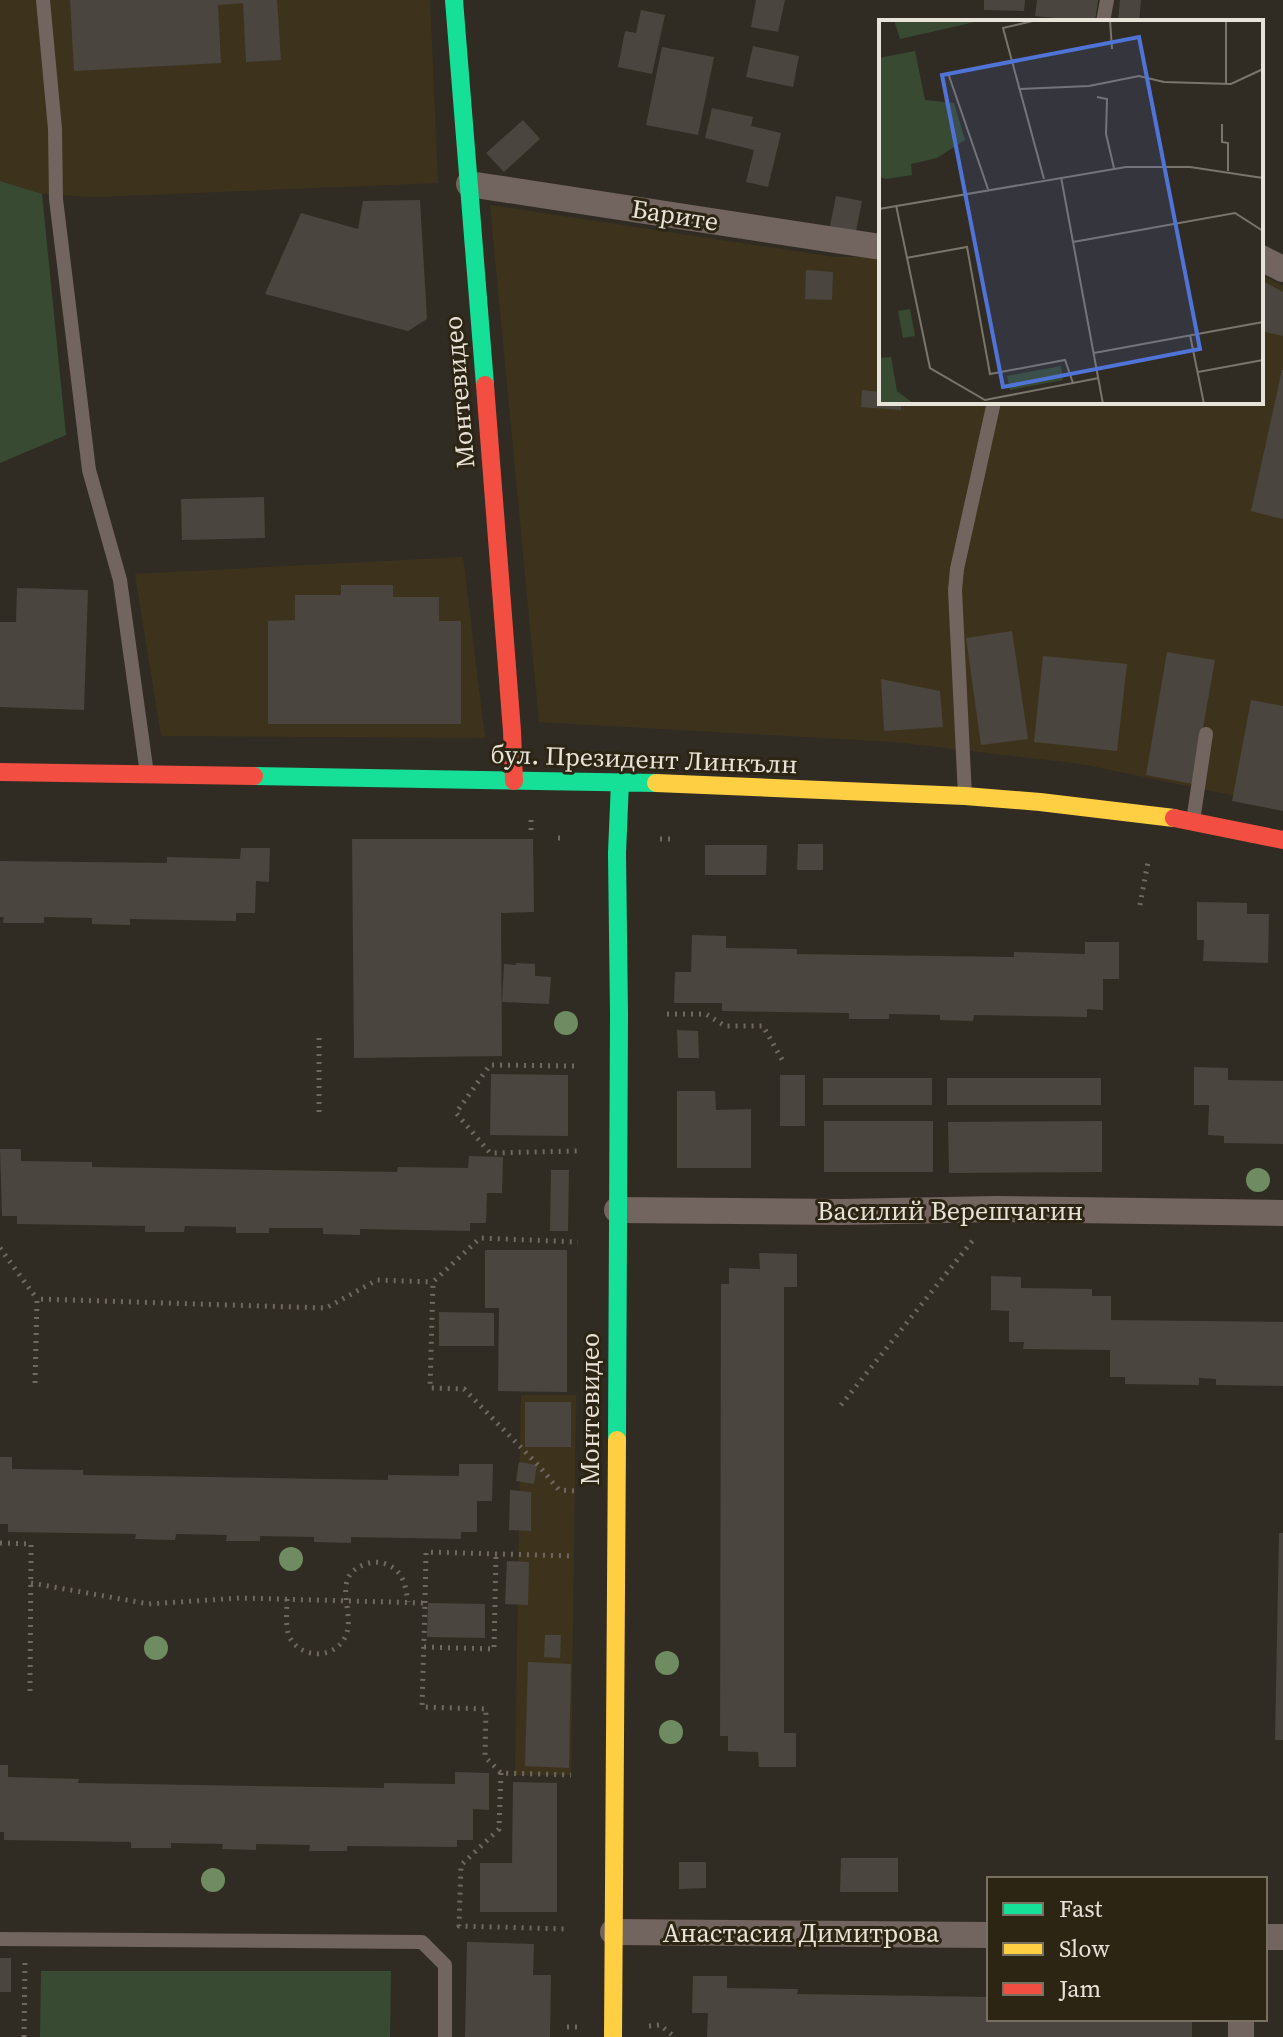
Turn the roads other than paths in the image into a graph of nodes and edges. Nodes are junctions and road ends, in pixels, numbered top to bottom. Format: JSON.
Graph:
{"nodes":[{"id":1,"x":43,"y":0,"type":"edge"},
{"id":2,"x":454,"y":0,"type":"edge"},
{"id":3,"x":1107,"y":0,"type":"edge"},
{"id":4,"x":1103,"y":20,"type":"edge"},
{"id":5,"x":469,"y":184,"type":"junction"},
{"id":6,"x":879,"y":247,"type":"edge"},
{"id":7,"x":1263,"y":259,"type":"edge"},
{"id":8,"x":1283,"y":269,"type":"edge"},
{"id":9,"x":994,"y":404,"type":"edge"},
{"id":10,"x":1206,"y":734,"type":"dead end"},
{"id":11,"x":0,"y":772,"type":"edge"},
{"id":12,"x":147,"y":774,"type":"junction"},
{"id":13,"x":514,"y":781,"type":"junction"},
{"id":14,"x":620,"y":782,"type":"junction"},
{"id":15,"x":965,"y":796,"type":"junction"},
{"id":16,"x":1193,"y":821,"type":"junction"},
{"id":17,"x":1283,"y":840,"type":"edge"},
{"id":18,"x":617,"y":1210,"type":"junction"},
{"id":19,"x":1283,"y":1213,"type":"edge"},
{"id":20,"x":613,"y":1932,"type":"junction"},
{"id":21,"x":987,"y":1935,"type":"edge"},
{"id":22,"x":0,"y":1939,"type":"edge"},
{"id":23,"x":445,"y":2037,"type":"edge"},
{"id":24,"x":613,"y":2037,"type":"edge"}],
"edges":[{"from":1,"to":12,"type":"lane"},
{"from":2,"to":5,"type":"street","name":"Монтевидео"},
{"from":3,"to":4,"type":"lane"},
{"from":5,"to":6,"type":"street","name":"Барите"},
{"from":5,"to":13,"type":"street","name":"Монтевидео"},
{"from":7,"to":8,"type":"street"},
{"from":9,"to":15,"type":"lane"},
{"from":10,"to":16,"type":"lane"},
{"from":11,"to":12,"type":"street","name":"бул. Президент Линкълн"},
{"from":12,"to":13,"type":"street","name":"бул. Президент Линкълн"},
{"from":13,"to":14,"type":"street","name":"бул. Президент Линкълн"},
{"from":14,"to":15,"type":"street","name":"бул. Президент Линкълн"},
{"from":14,"to":18,"type":"street","name":"Монтевидео"},
{"from":15,"to":16,"type":"street","name":"бул. Президент Линкълн"},
{"from":16,"to":17,"type":"street","name":"бул. Президент Линкълн"},
{"from":18,"to":19,"type":"street","name":"Василий Верешчагин"},
{"from":18,"to":20,"type":"street","name":"Монтевидео"},
{"from":20,"to":21,"type":"street","name":"Анастасия Димитрова"},
{"from":20,"to":24,"type":"street","name":"Монтевидео"},
{"from":22,"to":23,"type":"lane"}]}
